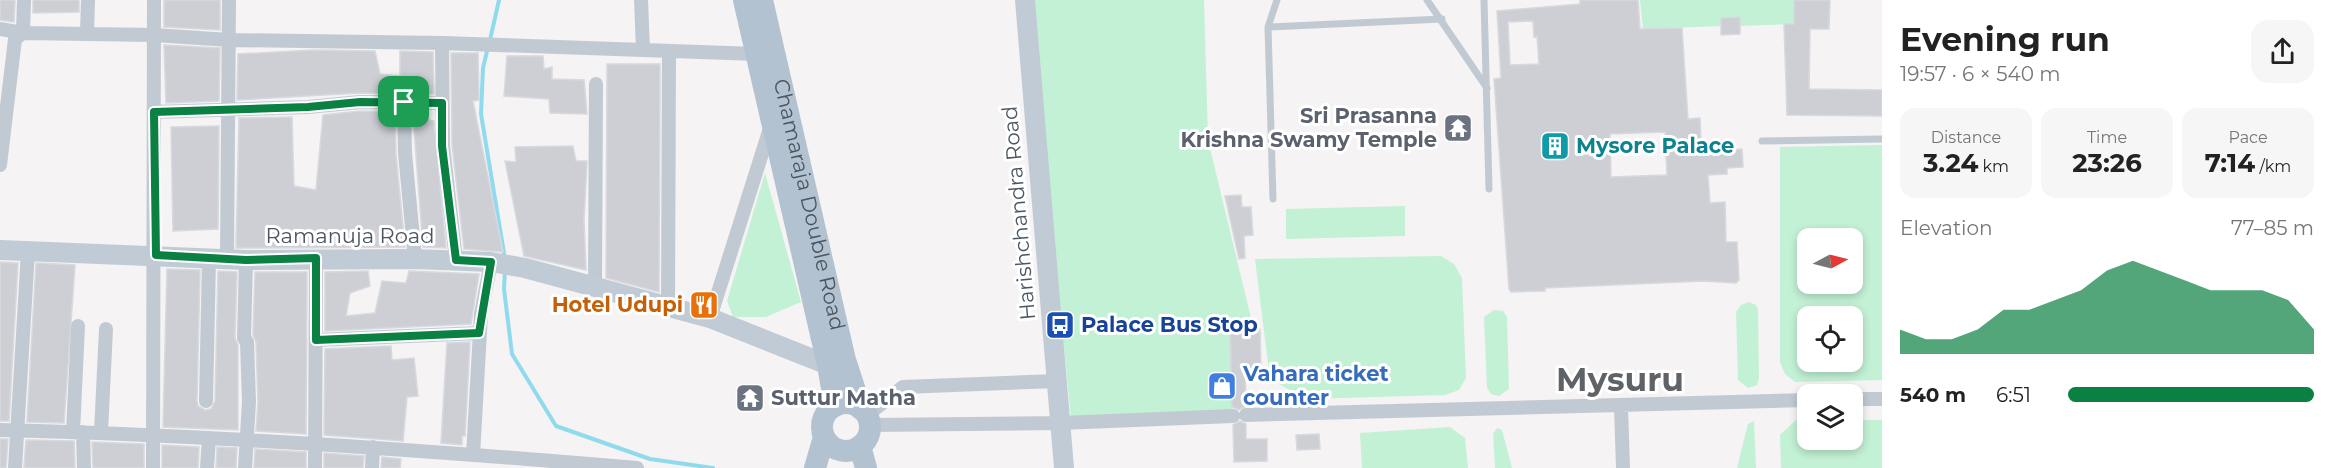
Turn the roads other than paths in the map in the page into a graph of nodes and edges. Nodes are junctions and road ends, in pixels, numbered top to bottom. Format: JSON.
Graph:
{"nodes":[{"id":1,"x":24,"y":0,"type":"edge"},
{"id":2,"x":88,"y":0,"type":"edge"},
{"id":3,"x":154,"y":0,"type":"edge"},
{"id":4,"x":229,"y":0,"type":"edge"},
{"id":5,"x":641,"y":0,"type":"edge"},
{"id":6,"x":744,"y":0,"type":"edge"},
{"id":7,"x":762,"y":0,"type":"edge"},
{"id":8,"x":769,"y":0,"type":"edge"},
{"id":9,"x":1025,"y":0,"type":"edge"},
{"id":10,"x":1277,"y":0,"type":"edge"},
{"id":11,"x":1427,"y":0,"type":"edge"},
{"id":12,"x":1484,"y":0,"type":"edge"},
{"id":13,"x":1442,"y":19,"type":"junction"},
{"id":14,"x":769,"y":27,"type":"junction"},
{"id":15,"x":1268,"y":27,"type":"junction"},
{"id":16,"x":0,"y":29,"type":"edge"},
{"id":17,"x":23,"y":33,"type":"junction"},
{"id":18,"x":87,"y":34,"type":"junction"},
{"id":19,"x":154,"y":35,"type":"junction"},
{"id":20,"x":229,"y":40,"type":"junction"},
{"id":21,"x":442,"y":43,"type":"junction"},
{"id":22,"x":643,"y":50,"type":"junction"},
{"id":23,"x":669,"y":51,"type":"junction"},
{"id":24,"x":757,"y":54,"type":"junction"},
{"id":25,"x":596,"y":84,"type":"dead end"},
{"id":26,"x":1487,"y":88,"type":"junction"},
{"id":27,"x":404,"y":102,"type":"junction"},
{"id":28,"x":442,"y":103,"type":"junction"},
{"id":29,"x":230,"y":108,"type":"junction"},
{"id":30,"x":154,"y":112,"type":"junction"},
{"id":31,"x":772,"y":120,"type":"junction"},
{"id":32,"x":1882,"y":139,"type":"edge"},
{"id":33,"x":1762,"y":141,"type":"dead end"},
{"id":34,"x":0,"y":165,"type":"edge"},
{"id":35,"x":1489,"y":189,"type":"dead end"},
{"id":36,"x":1273,"y":199,"type":"dead end"},
{"id":37,"x":0,"y":250,"type":"edge"},
{"id":38,"x":28,"y":251,"type":"junction"},
{"id":39,"x":156,"y":255,"type":"junction"},
{"id":40,"x":316,"y":258,"type":"junction"},
{"id":41,"x":228,"y":259,"type":"junction"},
{"id":42,"x":415,"y":259,"type":"junction"},
{"id":43,"x":456,"y":260,"type":"junction"},
{"id":44,"x":491,"y":262,"type":"junction"},
{"id":45,"x":594,"y":288,"type":"junction"},
{"id":46,"x":668,"y":308,"type":"junction"},
{"id":47,"x":710,"y":318,"type":"junction"},
{"id":48,"x":78,"y":326,"type":"dead end"},
{"id":49,"x":106,"y":328,"type":"dead end"},
{"id":50,"x":479,"y":333,"type":"junction"},
{"id":51,"x":316,"y":340,"type":"junction"},
{"id":52,"x":828,"y":365,"type":"junction"},
{"id":53,"x":1057,"y":381,"type":"junction"},
{"id":54,"x":1863,"y":399,"type":"edge"},
{"id":55,"x":1882,"y":399,"type":"edge"},
{"id":56,"x":1797,"y":400,"type":"edge"},
{"id":57,"x":206,"y":401,"type":"dead end"},
{"id":58,"x":835,"y":406,"type":"junction"},
{"id":59,"x":1621,"y":406,"type":"junction"},
{"id":60,"x":866,"y":416,"type":"junction"},
{"id":61,"x":1061,"y":423,"type":"junction"},
{"id":62,"x":0,"y":430,"type":"edge"},
{"id":63,"x":16,"y":430,"type":"junction"},
{"id":64,"x":78,"y":432,"type":"junction"},
{"id":65,"x":101,"y":432,"type":"junction"},
{"id":66,"x":152,"y":434,"type":"junction"},
{"id":67,"x":209,"y":438,"type":"junction"},
{"id":68,"x":246,"y":441,"type":"junction"},
{"id":69,"x":316,"y":443,"type":"junction"},
{"id":70,"x":373,"y":447,"type":"junction"},
{"id":71,"x":438,"y":453,"type":"junction"},
{"id":72,"x":847,"y":454,"type":"edge"},
{"id":73,"x":473,"y":455,"type":"junction"},
{"id":74,"x":15,"y":468,"type":"edge"},
{"id":75,"x":84,"y":468,"type":"edge"},
{"id":76,"x":153,"y":468,"type":"edge"},
{"id":77,"x":207,"y":468,"type":"edge"},
{"id":78,"x":245,"y":468,"type":"edge"},
{"id":79,"x":315,"y":468,"type":"edge"},
{"id":80,"x":372,"y":468,"type":"edge"},
{"id":81,"x":440,"y":468,"type":"edge"},
{"id":82,"x":636,"y":468,"type":"edge"},
{"id":83,"x":815,"y":468,"type":"edge"},
{"id":84,"x":1064,"y":468,"type":"edge"},
{"id":85,"x":1623,"y":468,"type":"edge"}],
"edges":[{"from":1,"to":17,"type":"street"},
{"from":2,"to":18,"type":"street"},
{"from":3,"to":19,"type":"street"},
{"from":4,"to":20,"type":"street"},
{"from":5,"to":22,"type":"street"},
{"from":6,"to":24,"type":"main road"},
{"from":7,"to":14,"type":"main road","name":"Chamaraja Double Road"},
{"from":8,"to":14,"type":"street"},
{"from":9,"to":53,"type":"street","name":"Harishchandra Road"},
{"from":10,"to":15,"type":"lane"},
{"from":11,"to":13,"type":"lane"},
{"from":12,"to":26,"type":"lane"},
{"from":13,"to":15,"type":"lane"},
{"from":13,"to":26,"type":"lane"},
{"from":14,"to":60,"type":"main road","name":"Chamaraja Double Road"},
{"from":15,"to":36,"type":"lane"},
{"from":16,"to":17,"type":"street"},
{"from":17,"to":18,"type":"street"},
{"from":17,"to":34,"type":"street"},
{"from":18,"to":19,"type":"street"},
{"from":19,"to":20,"type":"street"},
{"from":19,"to":30,"type":"street"},
{"from":20,"to":21,"type":"street"},
{"from":20,"to":29,"type":"street"},
{"from":21,"to":22,"type":"street"},
{"from":21,"to":28,"type":"street"},
{"from":22,"to":23,"type":"street"},
{"from":23,"to":24,"type":"street"},
{"from":23,"to":46,"type":"street"},
{"from":24,"to":31,"type":"main road"},
{"from":25,"to":45,"type":"street"},
{"from":26,"to":35,"type":"lane"},
{"from":27,"to":28,"type":"street"},
{"from":27,"to":29,"type":"street"},
{"from":27,"to":42,"type":"street"},
{"from":28,"to":43,"type":"street"},
{"from":29,"to":30,"type":"street"},
{"from":29,"to":41,"type":"street"},
{"from":30,"to":39,"type":"street"},
{"from":31,"to":47,"type":"street"},
{"from":31,"to":52,"type":"main road"},
{"from":32,"to":33,"type":"lane"},
{"from":37,"to":38,"type":"street","name":"Ramanuja Road"},
{"from":38,"to":39,"type":"street","name":"Ramanuja Road"},
{"from":38,"to":63,"type":"street"},
{"from":39,"to":41,"type":"street","name":"Ramanuja Road"},
{"from":39,"to":66,"type":"street"},
{"from":40,"to":41,"type":"street","name":"Ramanuja Road"},
{"from":40,"to":42,"type":"street","name":"Ramanuja Road"},
{"from":40,"to":51,"type":"street"},
{"from":41,"to":57,"type":"street"},
{"from":41,"to":68,"type":"street"},
{"from":42,"to":43,"type":"street","name":"Ramanuja Road"},
{"from":43,"to":44,"type":"street","name":"Ramanuja Road"},
{"from":44,"to":45,"type":"street","name":"Ramanuja Road"},
{"from":44,"to":50,"type":"street"},
{"from":45,"to":46,"type":"street","name":"Ramanuja Road"},
{"from":46,"to":47,"type":"street","name":"Ramanuja Road"},
{"from":47,"to":52,"type":"street","name":"Ramanuja Road"},
{"from":48,"to":64,"type":"street"},
{"from":49,"to":65,"type":"street"},
{"from":50,"to":51,"type":"street"},
{"from":50,"to":73,"type":"street"},
{"from":51,"to":69,"type":"street"},
{"from":52,"to":58,"type":"main road"},
{"from":53,"to":60,"type":"street"},
{"from":53,"to":61,"type":"street","name":"Harishchandra Road"},
{"from":54,"to":55,"type":"street"},
{"from":56,"to":59,"type":"street"},
{"from":58,"to":60,"type":"main road"},
{"from":58,"to":72,"type":"main road"},
{"from":59,"to":61,"type":"street"},
{"from":59,"to":85,"type":"street"},
{"from":60,"to":61,"type":"street"},
{"from":60,"to":72,"type":"main road"},
{"from":61,"to":84,"type":"street","name":"Harishchandra Road"},
{"from":62,"to":63,"type":"street"},
{"from":63,"to":64,"type":"street"},
{"from":63,"to":74,"type":"street"},
{"from":64,"to":65,"type":"street"},
{"from":64,"to":75,"type":"street"},
{"from":65,"to":66,"type":"street"},
{"from":66,"to":67,"type":"street"},
{"from":66,"to":76,"type":"street"},
{"from":67,"to":68,"type":"street"},
{"from":67,"to":77,"type":"street"},
{"from":68,"to":69,"type":"street"},
{"from":68,"to":78,"type":"street"},
{"from":69,"to":70,"type":"street"},
{"from":69,"to":79,"type":"street"},
{"from":70,"to":71,"type":"street"},
{"from":70,"to":80,"type":"street"},
{"from":71,"to":73,"type":"street"},
{"from":71,"to":81,"type":"street"},
{"from":72,"to":83,"type":"main road"},
{"from":73,"to":82,"type":"street"}]}
